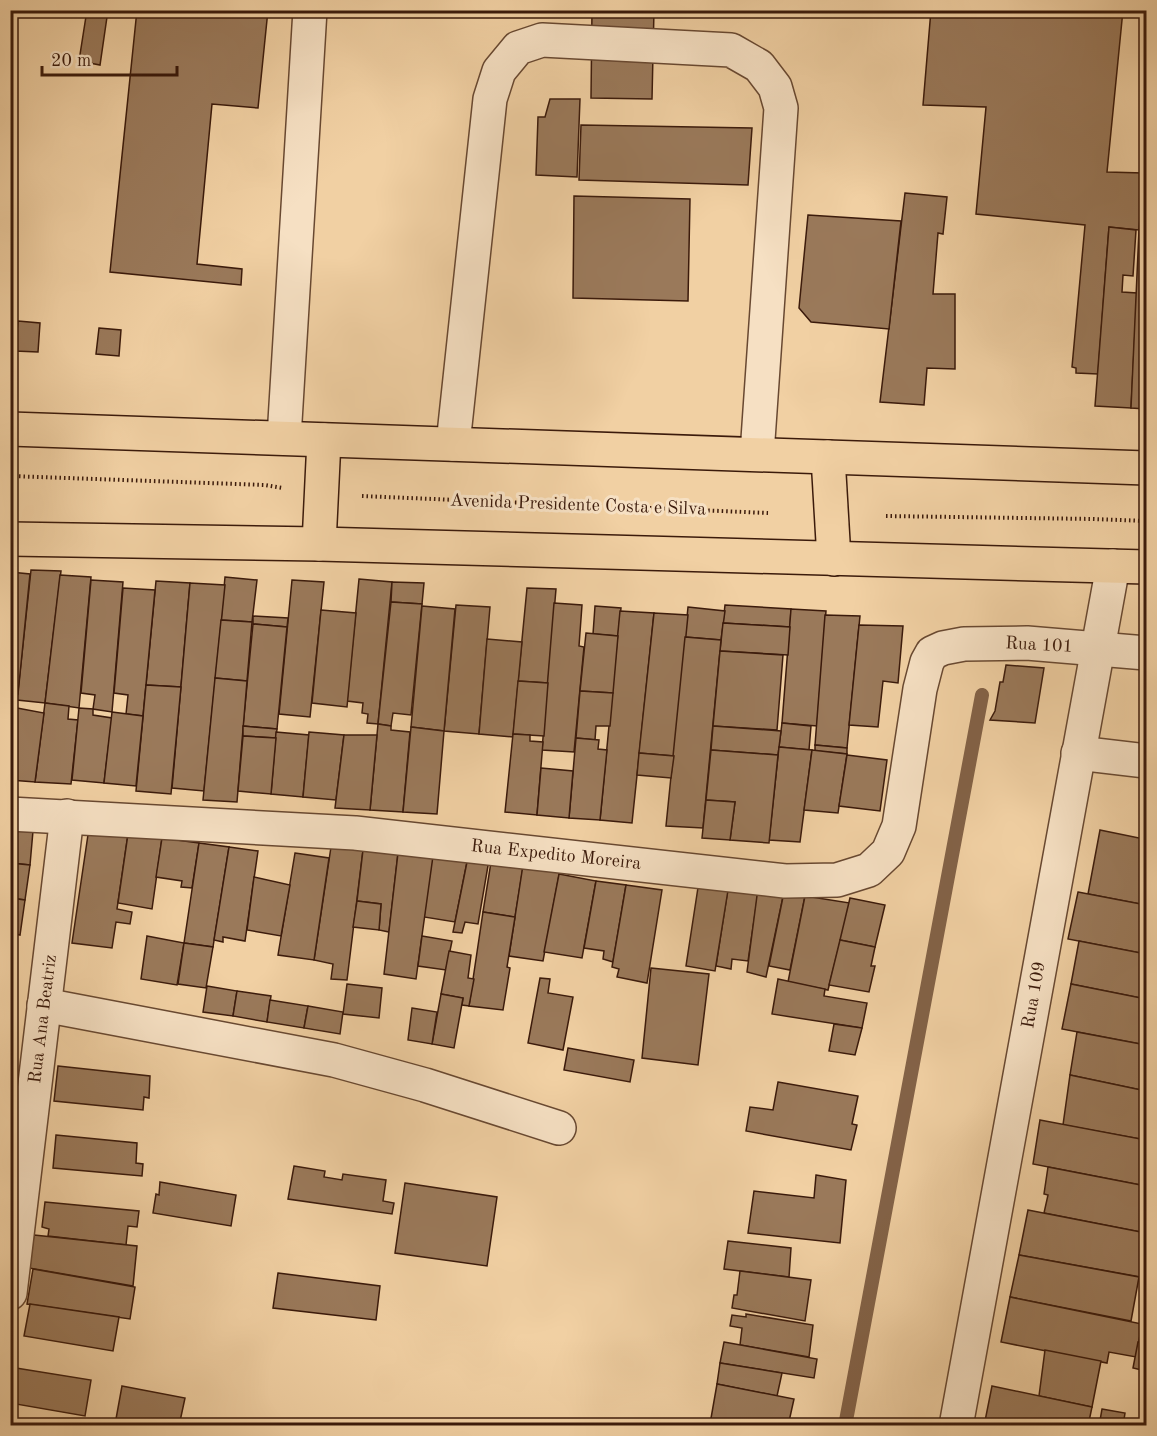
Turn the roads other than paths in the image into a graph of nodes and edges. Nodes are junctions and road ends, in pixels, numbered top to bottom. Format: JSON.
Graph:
{"nodes":[{"id":1,"x":310,"y":10,"type":"edge"},
{"id":2,"x":10,"y":429,"type":"edge"},
{"id":3,"x":284,"y":438,"type":"junction"},
{"id":4,"x":324,"y":440,"type":"junction"},
{"id":5,"x":453,"y":444,"type":"junction"},
{"id":6,"x":757,"y":454,"type":"junction"},
{"id":7,"x":828,"y":457,"type":"junction"},
{"id":8,"x":1146,"y":468,"type":"edge"},
{"id":9,"x":10,"y":539,"type":"edge"},
{"id":10,"x":319,"y":544,"type":"junction"},
{"id":11,"x":834,"y":559,"type":"junction"},
{"id":12,"x":1113,"y":566,"type":"junction"},
{"id":13,"x":1146,"y":567,"type":"edge"},
{"id":14,"x":1098,"y":649,"type":"junction"},
{"id":15,"x":1146,"y":653,"type":"edge"},
{"id":16,"x":932,"y":654,"type":"joint"},
{"id":17,"x":1078,"y":753,"type":"junction"},
{"id":18,"x":1146,"y":761,"type":"edge"},
{"id":19,"x":10,"y":814,"type":"edge"},
{"id":20,"x":67,"y":816,"type":"junction"},
{"id":21,"x":44,"y":1005,"type":"junction"},
{"id":22,"x":559,"y":1128,"type":"dead end"},
{"id":23,"x":10,"y":1293,"type":"edge"},
{"id":24,"x":956,"y":1425,"type":"edge"}],
"edges":[{"from":1,"to":3,"type":"street"},
{"from":2,"to":3,"type":"main road"},
{"from":3,"to":4,"type":"main road"},
{"from":4,"to":5,"type":"main road"},
{"from":4,"to":10,"type":"main road"},
{"from":5,"to":6,"type":"main road"},
{"from":5,"to":6,"type":"street"},
{"from":6,"to":7,"type":"main road"},
{"from":7,"to":8,"type":"main road"},
{"from":7,"to":11,"type":"main road"},
{"from":9,"to":10,"type":"main road"},
{"from":10,"to":11,"type":"main road"},
{"from":11,"to":12,"type":"main road"},
{"from":12,"to":13,"type":"main road"},
{"from":12,"to":14,"type":"street","name":"Rua 109"},
{"from":14,"to":15,"type":"street","name":"Rua 101"},
{"from":14,"to":16,"type":"street","name":"Rua 101"},
{"from":14,"to":17,"type":"street","name":"Rua 109"},
{"from":16,"to":20,"type":"street","name":"Rua Expedito Moreira"},
{"from":17,"to":18,"type":"street"},
{"from":17,"to":24,"type":"street","name":"Rua 109"},
{"from":19,"to":20,"type":"street","name":"Rua Expedito Moreira"},
{"from":20,"to":21,"type":"street","name":"Rua Ana Beatriz"},
{"from":21,"to":22,"type":"street"},
{"from":21,"to":23,"type":"street","name":"Rua Ana Beatriz"}]}
